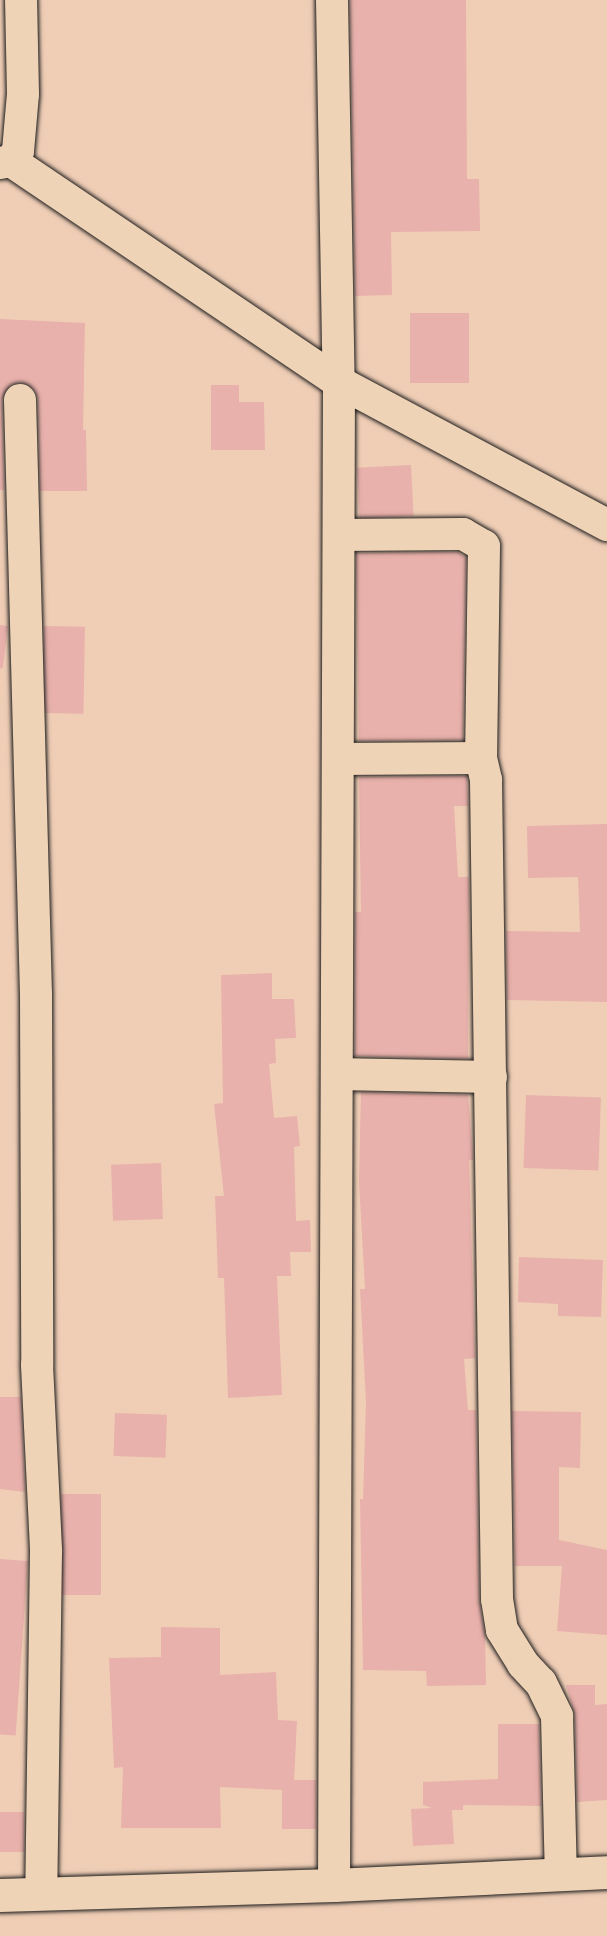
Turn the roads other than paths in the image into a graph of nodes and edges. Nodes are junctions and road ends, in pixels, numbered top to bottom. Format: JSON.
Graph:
{"nodes":[{"id":1,"x":21,"y":0,"type":"edge"},
{"id":2,"x":332,"y":0,"type":"edge"},
{"id":3,"x":5,"y":162,"type":"edge"},
{"id":4,"x":339,"y":382,"type":"junction"},
{"id":5,"x":20,"y":400,"type":"dead end"},
{"id":6,"x":607,"y":525,"type":"edge"},
{"id":7,"x":339,"y":536,"type":"junction"},
{"id":8,"x":481,"y":758,"type":"junction"},
{"id":9,"x":338,"y":759,"type":"junction"},
{"id":10,"x":338,"y":1074,"type":"junction"},
{"id":11,"x":491,"y":1077,"type":"junction"},
{"id":12,"x":607,"y":1872,"type":"edge"},
{"id":13,"x":561,"y":1875,"type":"junction"},
{"id":14,"x":334,"y":1886,"type":"junction"},
{"id":15,"x":40,"y":1892,"type":"junction"},
{"id":16,"x":0,"y":1895,"type":"edge"}],
"edges":[{"from":1,"to":3,"type":"street"},
{"from":2,"to":4,"type":"street"},
{"from":3,"to":4,"type":"street"},
{"from":4,"to":6,"type":"street"},
{"from":4,"to":7,"type":"street"},
{"from":5,"to":15,"type":"street"},
{"from":7,"to":8,"type":"street"},
{"from":7,"to":9,"type":"street"},
{"from":8,"to":9,"type":"street"},
{"from":8,"to":11,"type":"street"},
{"from":9,"to":10,"type":"street"},
{"from":10,"to":11,"type":"street"},
{"from":10,"to":14,"type":"street"},
{"from":11,"to":13,"type":"street"},
{"from":12,"to":13,"type":"main road"},
{"from":13,"to":14,"type":"main road"},
{"from":14,"to":15,"type":"main road"},
{"from":15,"to":16,"type":"main road"}]}
